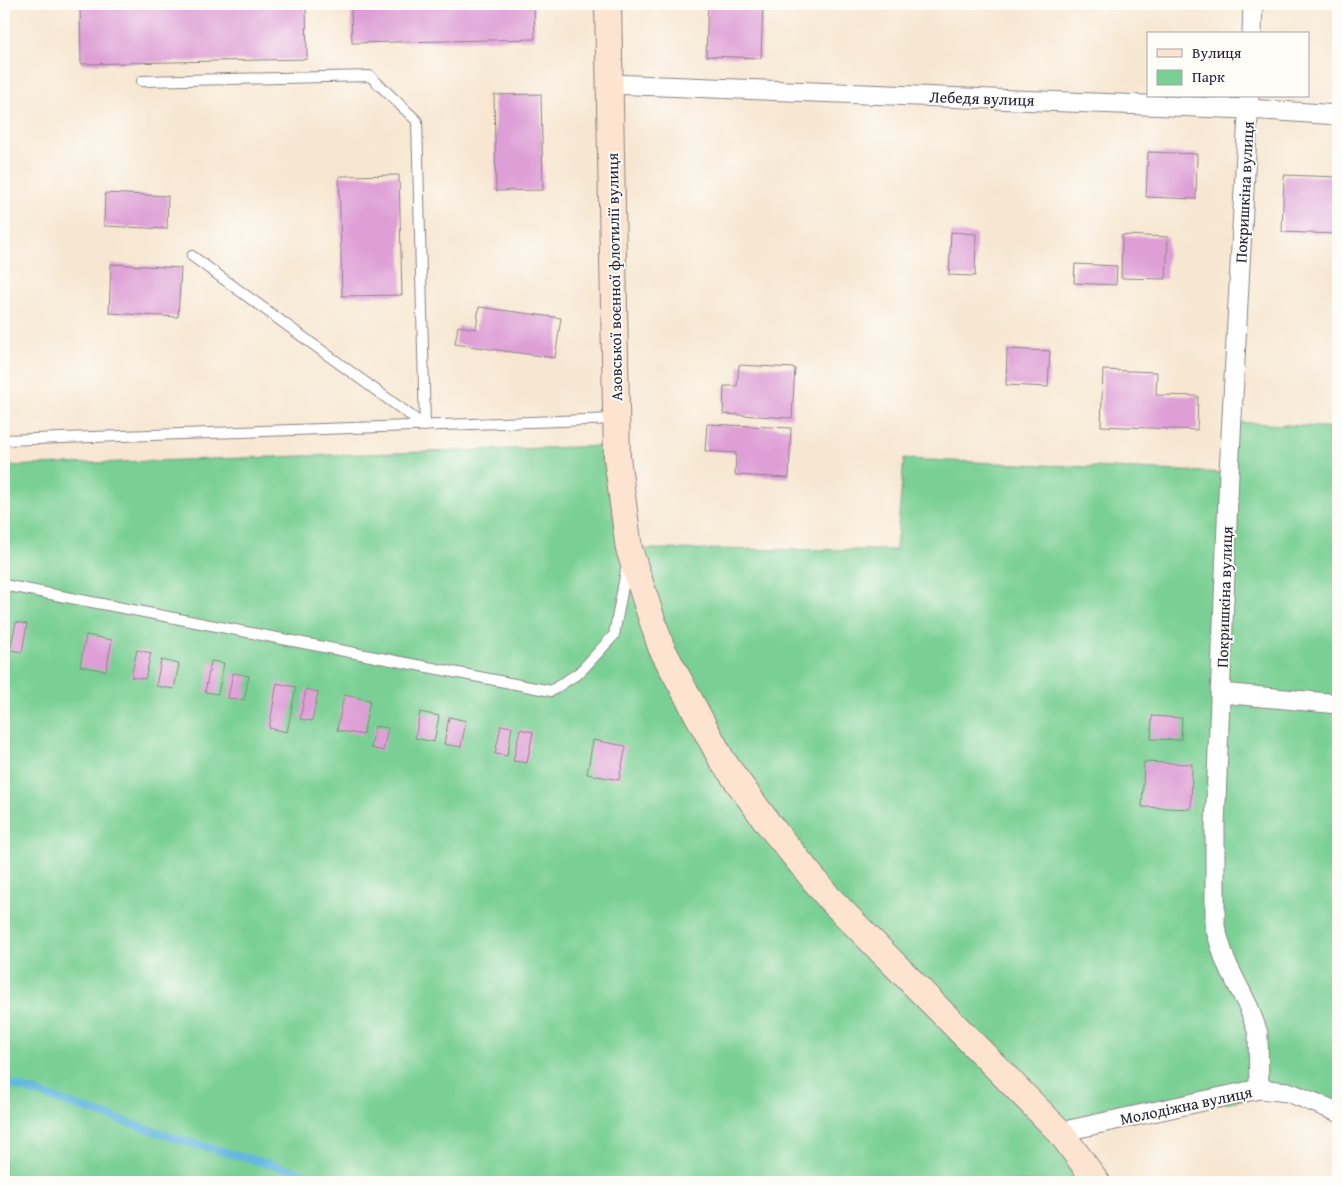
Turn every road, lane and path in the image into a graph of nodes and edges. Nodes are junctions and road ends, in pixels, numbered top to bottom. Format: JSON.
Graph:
{"nodes":[{"id":1,"x":608,"y":4,"type":"edge"},
{"id":2,"x":1254,"y":4,"type":"edge"},
{"id":3,"x":1252,"y":32,"type":"edge"},
{"id":4,"x":142,"y":81,"type":"dead end"},
{"id":5,"x":617,"y":84,"type":"junction"},
{"id":6,"x":1248,"y":102,"type":"edge"},
{"id":7,"x":1338,"y":115,"type":"edge"},
{"id":8,"x":192,"y":256,"type":"dead end"},
{"id":9,"x":617,"y":419,"type":"junction"},
{"id":10,"x":425,"y":426,"type":"junction"},
{"id":11,"x":4,"y":440,"type":"edge"},
{"id":12,"x":629,"y":549,"type":"junction"},
{"id":13,"x":4,"y":585,"type":"edge"},
{"id":14,"x":1220,"y":693,"type":"junction"},
{"id":15,"x":1338,"y":704,"type":"edge"},
{"id":16,"x":1259,"y":1089,"type":"junction"},
{"id":17,"x":1338,"y":1112,"type":"edge"},
{"id":18,"x":1060,"y":1132,"type":"junction"},
{"id":19,"x":1097,"y":1182,"type":"edge"}],
"edges":[{"from":1,"to":5,"type":"street","name":"Азовської воєнної флотилії вулиця"},
{"from":2,"to":3,"type":"street"},
{"from":4,"to":10,"type":"lane"},
{"from":5,"to":6,"type":"street","name":"Лебедя вулиця"},
{"from":5,"to":9,"type":"street","name":"Азовської воєнної флотилії вулиця"},
{"from":6,"to":7,"type":"street","name":"Лебедя вулиця"},
{"from":6,"to":14,"type":"street","name":"Покришкіна вулиця"},
{"from":8,"to":10,"type":"lane"},
{"from":9,"to":10,"type":"lane"},
{"from":9,"to":12,"type":"street","name":"Азовської воєнної флотилії вулиця"},
{"from":10,"to":11,"type":"lane"},
{"from":12,"to":13,"type":"lane"},
{"from":12,"to":18,"type":"street","name":"Азовської воєнної флотилії вулиця"},
{"from":14,"to":15,"type":"street"},
{"from":14,"to":16,"type":"street","name":"Покришкіна вулиця"},
{"from":16,"to":17,"type":"street","name":"Молодіжна вулиця"},
{"from":16,"to":18,"type":"street","name":"Молодіжна вулиця"},
{"from":18,"to":19,"type":"street","name":"Азовської воєнної флотилії вулиця"}]}
